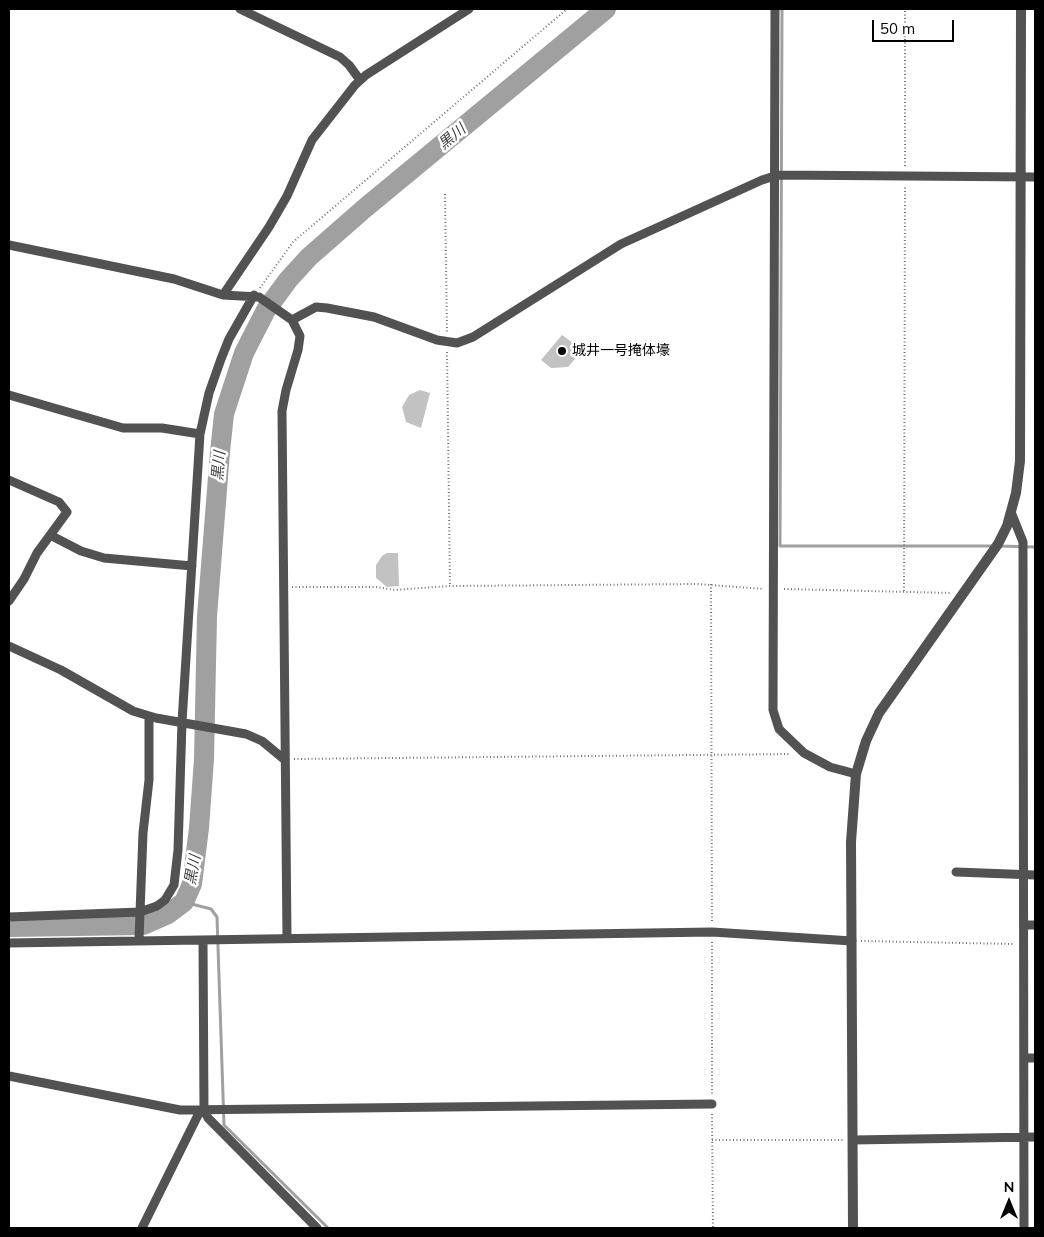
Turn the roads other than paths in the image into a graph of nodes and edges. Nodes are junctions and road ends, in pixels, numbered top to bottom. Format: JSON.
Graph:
{"nodes":[{"id":1,"x":240,"y":9,"type":"edge"},
{"id":2,"x":468,"y":9,"type":"edge"},
{"id":3,"x":774,"y":9,"type":"edge"},
{"id":4,"x":1021,"y":9,"type":"edge"},
{"id":5,"x":360,"y":80,"type":"junction"},
{"id":6,"x":774,"y":177,"type":"junction"},
{"id":7,"x":1020,"y":177,"type":"junction"},
{"id":8,"x":1035,"y":177,"type":"edge"},
{"id":9,"x":9,"y":245,"type":"edge"},
{"id":10,"x":223,"y":295,"type":"junction"},
{"id":11,"x":256,"y":296,"type":"junction"},
{"id":12,"x":290,"y":319,"type":"junction"},
{"id":13,"x":9,"y":395,"type":"edge"},
{"id":14,"x":200,"y":434,"type":"junction"},
{"id":15,"x":9,"y":480,"type":"edge"},
{"id":16,"x":1011,"y":512,"type":"junction"},
{"id":17,"x":50,"y":535,"type":"junction"},
{"id":18,"x":192,"y":566,"type":"junction"},
{"id":19,"x":9,"y":600,"type":"edge"},
{"id":20,"x":9,"y":646,"type":"edge"},
{"id":21,"x":149,"y":716,"type":"junction"},
{"id":22,"x":184,"y":722,"type":"junction"},
{"id":23,"x":285,"y":760,"type":"junction"},
{"id":24,"x":856,"y":774,"type":"junction"},
{"id":25,"x":956,"y":872,"type":"dead end"},
{"id":26,"x":1024,"y":874,"type":"junction"},
{"id":27,"x":1035,"y":875,"type":"edge"},
{"id":28,"x":140,"y":914,"type":"junction"},
{"id":29,"x":9,"y":918,"type":"edge"},
{"id":30,"x":1024,"y":925,"type":"junction"},
{"id":31,"x":1035,"y":925,"type":"edge"},
{"id":32,"x":140,"y":936,"type":"junction"},
{"id":33,"x":287,"y":938,"type":"junction"},
{"id":34,"x":206,"y":940,"type":"junction"},
{"id":35,"x":852,"y":941,"type":"junction"},
{"id":36,"x":9,"y":943,"type":"edge"},
{"id":37,"x":1024,"y":1058,"type":"junction"},
{"id":38,"x":1035,"y":1058,"type":"edge"},
{"id":39,"x":9,"y":1076,"type":"edge"},
{"id":40,"x":712,"y":1104,"type":"road end"},
{"id":41,"x":202,"y":1110,"type":"junction"},
{"id":42,"x":1023,"y":1137,"type":"junction"},
{"id":43,"x":1035,"y":1137,"type":"edge"},
{"id":44,"x":853,"y":1140,"type":"junction"},
{"id":45,"x":142,"y":1228,"type":"edge"},
{"id":46,"x":317,"y":1228,"type":"edge"},
{"id":47,"x":853,"y":1228,"type":"edge"},
{"id":48,"x":1024,"y":1228,"type":"edge"}],
"edges":[{"from":1,"to":5,"type":"street"},
{"from":2,"to":5,"type":"street"},
{"from":3,"to":6,"type":"street"},
{"from":4,"to":7,"type":"street"},
{"from":5,"to":10,"type":"street"},
{"from":6,"to":7,"type":"street"},
{"from":6,"to":12,"type":"street"},
{"from":6,"to":24,"type":"street"},
{"from":7,"to":8,"type":"street"},
{"from":7,"to":16,"type":"street"},
{"from":9,"to":10,"type":"street"},
{"from":10,"to":11,"type":"street"},
{"from":11,"to":12,"type":"street"},
{"from":11,"to":14,"type":"street"},
{"from":12,"to":23,"type":"street"},
{"from":13,"to":14,"type":"street"},
{"from":14,"to":18,"type":"street"},
{"from":15,"to":17,"type":"street"},
{"from":16,"to":24,"type":"street"},
{"from":16,"to":26,"type":"street"},
{"from":17,"to":18,"type":"street"},
{"from":17,"to":19,"type":"street"},
{"from":18,"to":22,"type":"street"},
{"from":20,"to":21,"type":"street"},
{"from":21,"to":22,"type":"street"},
{"from":21,"to":28,"type":"street"},
{"from":22,"to":23,"type":"street"},
{"from":22,"to":28,"type":"street"},
{"from":23,"to":33,"type":"street"},
{"from":24,"to":35,"type":"street"},
{"from":25,"to":26,"type":"street"},
{"from":26,"to":27,"type":"street"},
{"from":26,"to":30,"type":"street"},
{"from":28,"to":29,"type":"street"},
{"from":28,"to":32,"type":"street"},
{"from":30,"to":31,"type":"street"},
{"from":30,"to":37,"type":"street"},
{"from":32,"to":34,"type":"street"},
{"from":32,"to":36,"type":"street"},
{"from":33,"to":34,"type":"street"},
{"from":33,"to":35,"type":"street"},
{"from":34,"to":41,"type":"street"},
{"from":35,"to":44,"type":"street"},
{"from":37,"to":38,"type":"street"},
{"from":37,"to":42,"type":"street"},
{"from":39,"to":41,"type":"street"},
{"from":40,"to":41,"type":"street"},
{"from":41,"to":45,"type":"street"},
{"from":41,"to":46,"type":"street"},
{"from":42,"to":43,"type":"street"},
{"from":42,"to":44,"type":"street"},
{"from":42,"to":48,"type":"street"},
{"from":44,"to":47,"type":"street"}]}
